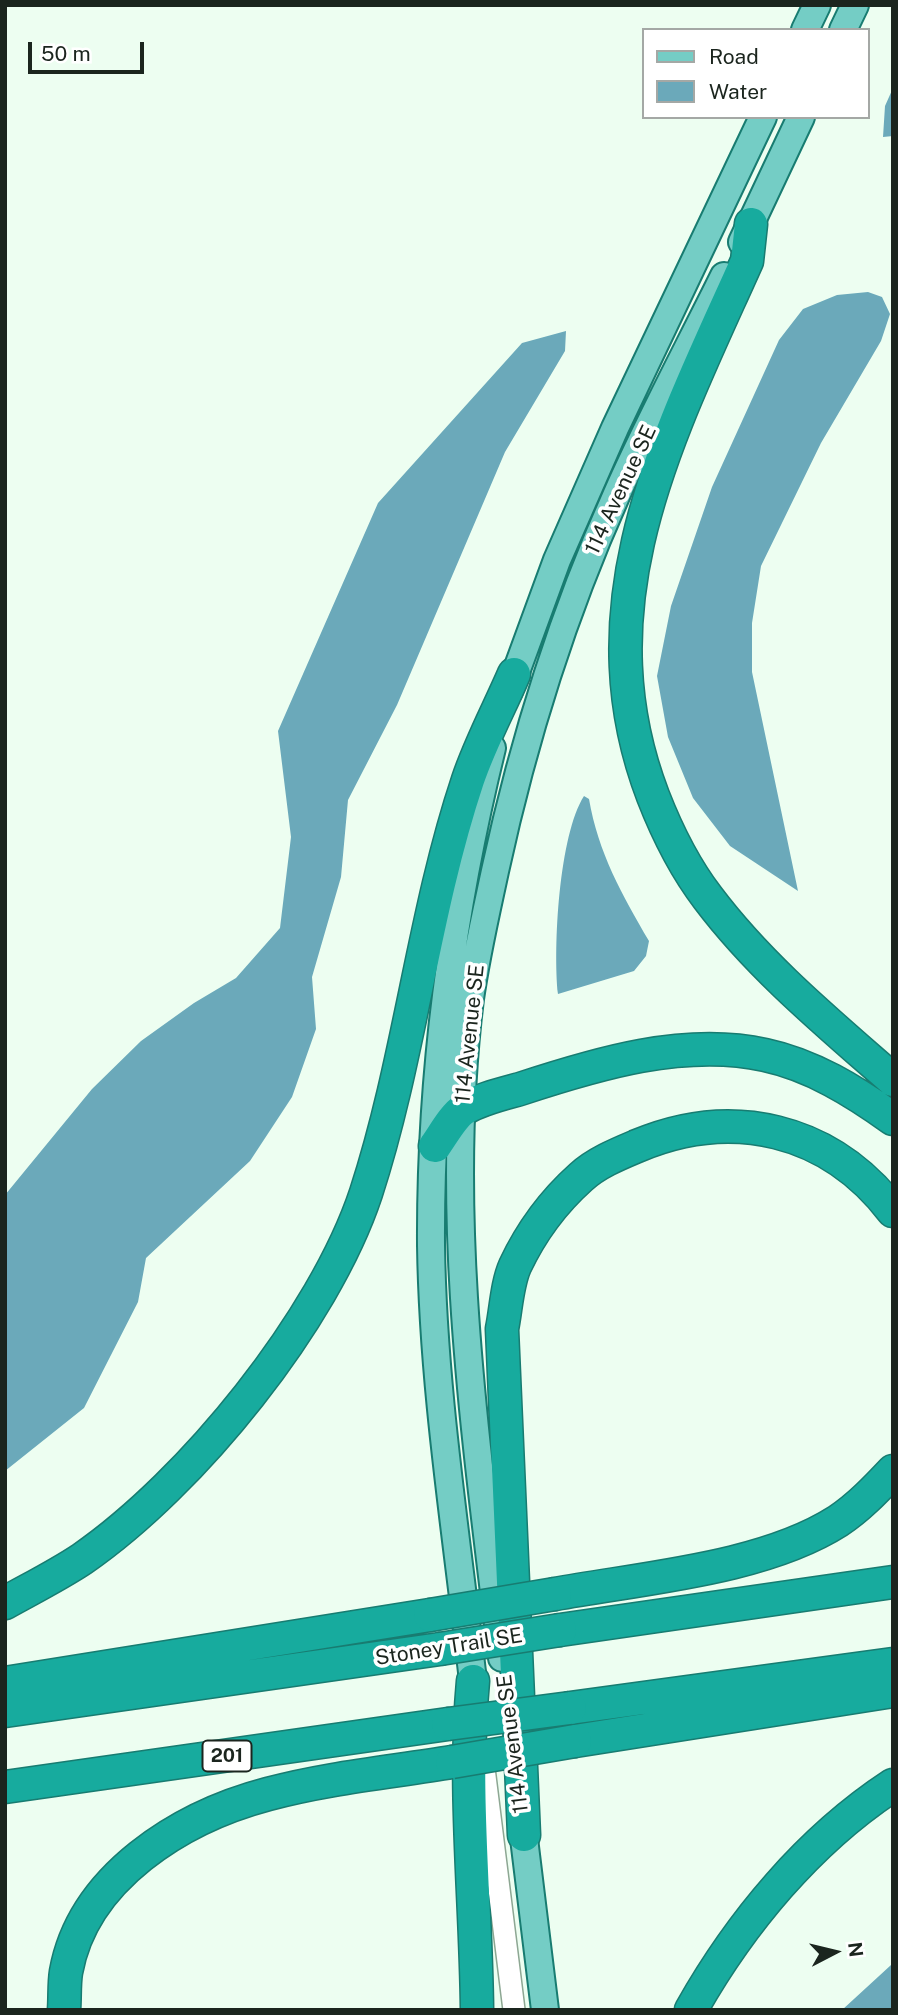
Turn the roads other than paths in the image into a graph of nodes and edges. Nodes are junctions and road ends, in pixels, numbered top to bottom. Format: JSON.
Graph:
{"nodes":[{"id":1,"x":817,"y":5,"type":"edge"},
{"id":2,"x":855,"y":5,"type":"edge"},
{"id":3,"x":806,"y":28,"type":"edge"},
{"id":4,"x":844,"y":28,"type":"edge"},
{"id":5,"x":762,"y":119,"type":"edge"},
{"id":6,"x":800,"y":119,"type":"edge"},
{"id":7,"x":751,"y":224,"type":"junction"},
{"id":8,"x":514,"y":674,"type":"junction"},
{"id":9,"x":893,"y":1080,"type":"edge"},
{"id":10,"x":463,"y":1110,"type":"junction"},
{"id":11,"x":893,"y":1119,"type":"edge"},
{"id":12,"x":435,"y":1146,"type":"junction"},
{"id":13,"x":893,"y":1211,"type":"edge"},
{"id":14,"x":893,"y":1471,"type":"edge"},
{"id":15,"x":893,"y":1582,"type":"edge"},
{"id":16,"x":5,"y":1603,"type":"edge"},
{"id":17,"x":893,"y":1664,"type":"edge"},
{"id":18,"x":473,"y":1681,"type":"junction"},
{"id":19,"x":5,"y":1683,"type":"edge"},
{"id":20,"x":893,"y":1691,"type":"edge"},
{"id":21,"x":5,"y":1711,"type":"edge"},
{"id":22,"x":893,"y":1785,"type":"edge"},
{"id":23,"x":5,"y":1787,"type":"edge"},
{"id":24,"x":524,"y":1835,"type":"junction"},
{"id":25,"x":64,"y":2010,"type":"edge"},
{"id":26,"x":477,"y":2010,"type":"edge"},
{"id":27,"x":514,"y":2010,"type":"edge"},
{"id":28,"x":545,"y":2010,"type":"edge"},
{"id":29,"x":691,"y":2010,"type":"edge"}],
"edges":[{"from":1,"to":3,"type":"main road"},
{"from":2,"to":4,"type":"main road"},
{"from":5,"to":8,"type":"main road","name":"114 Avenue SE"},
{"from":6,"to":7,"type":"main road","name":"114 Avenue SE"},
{"from":7,"to":9,"type":"highway"},
{"from":7,"to":10,"type":"main road","name":"114 Avenue SE"},
{"from":8,"to":12,"type":"main road","name":"114 Avenue SE"},
{"from":8,"to":16,"type":"highway"},
{"from":10,"to":11,"type":"highway"},
{"from":10,"to":12,"type":"highway"},
{"from":10,"to":24,"type":"main road","name":"114 Avenue SE"},
{"from":12,"to":18,"type":"main road","name":"114 Avenue SE"},
{"from":13,"to":24,"type":"highway"},
{"from":14,"to":19,"type":"highway","bridge":true},
{"from":15,"to":21,"type":"highway","name":"Stoney Trail SE","bridge":true},
{"from":17,"to":23,"type":"highway","number":"201","bridge":true},
{"from":18,"to":26,"type":"highway"},
{"from":18,"to":27,"type":"street","name":"114 Avenue SE"},
{"from":20,"to":25,"type":"highway","bridge":true},
{"from":22,"to":29,"type":"highway"},
{"from":24,"to":28,"type":"main road","name":"114 Avenue SE"}]}
